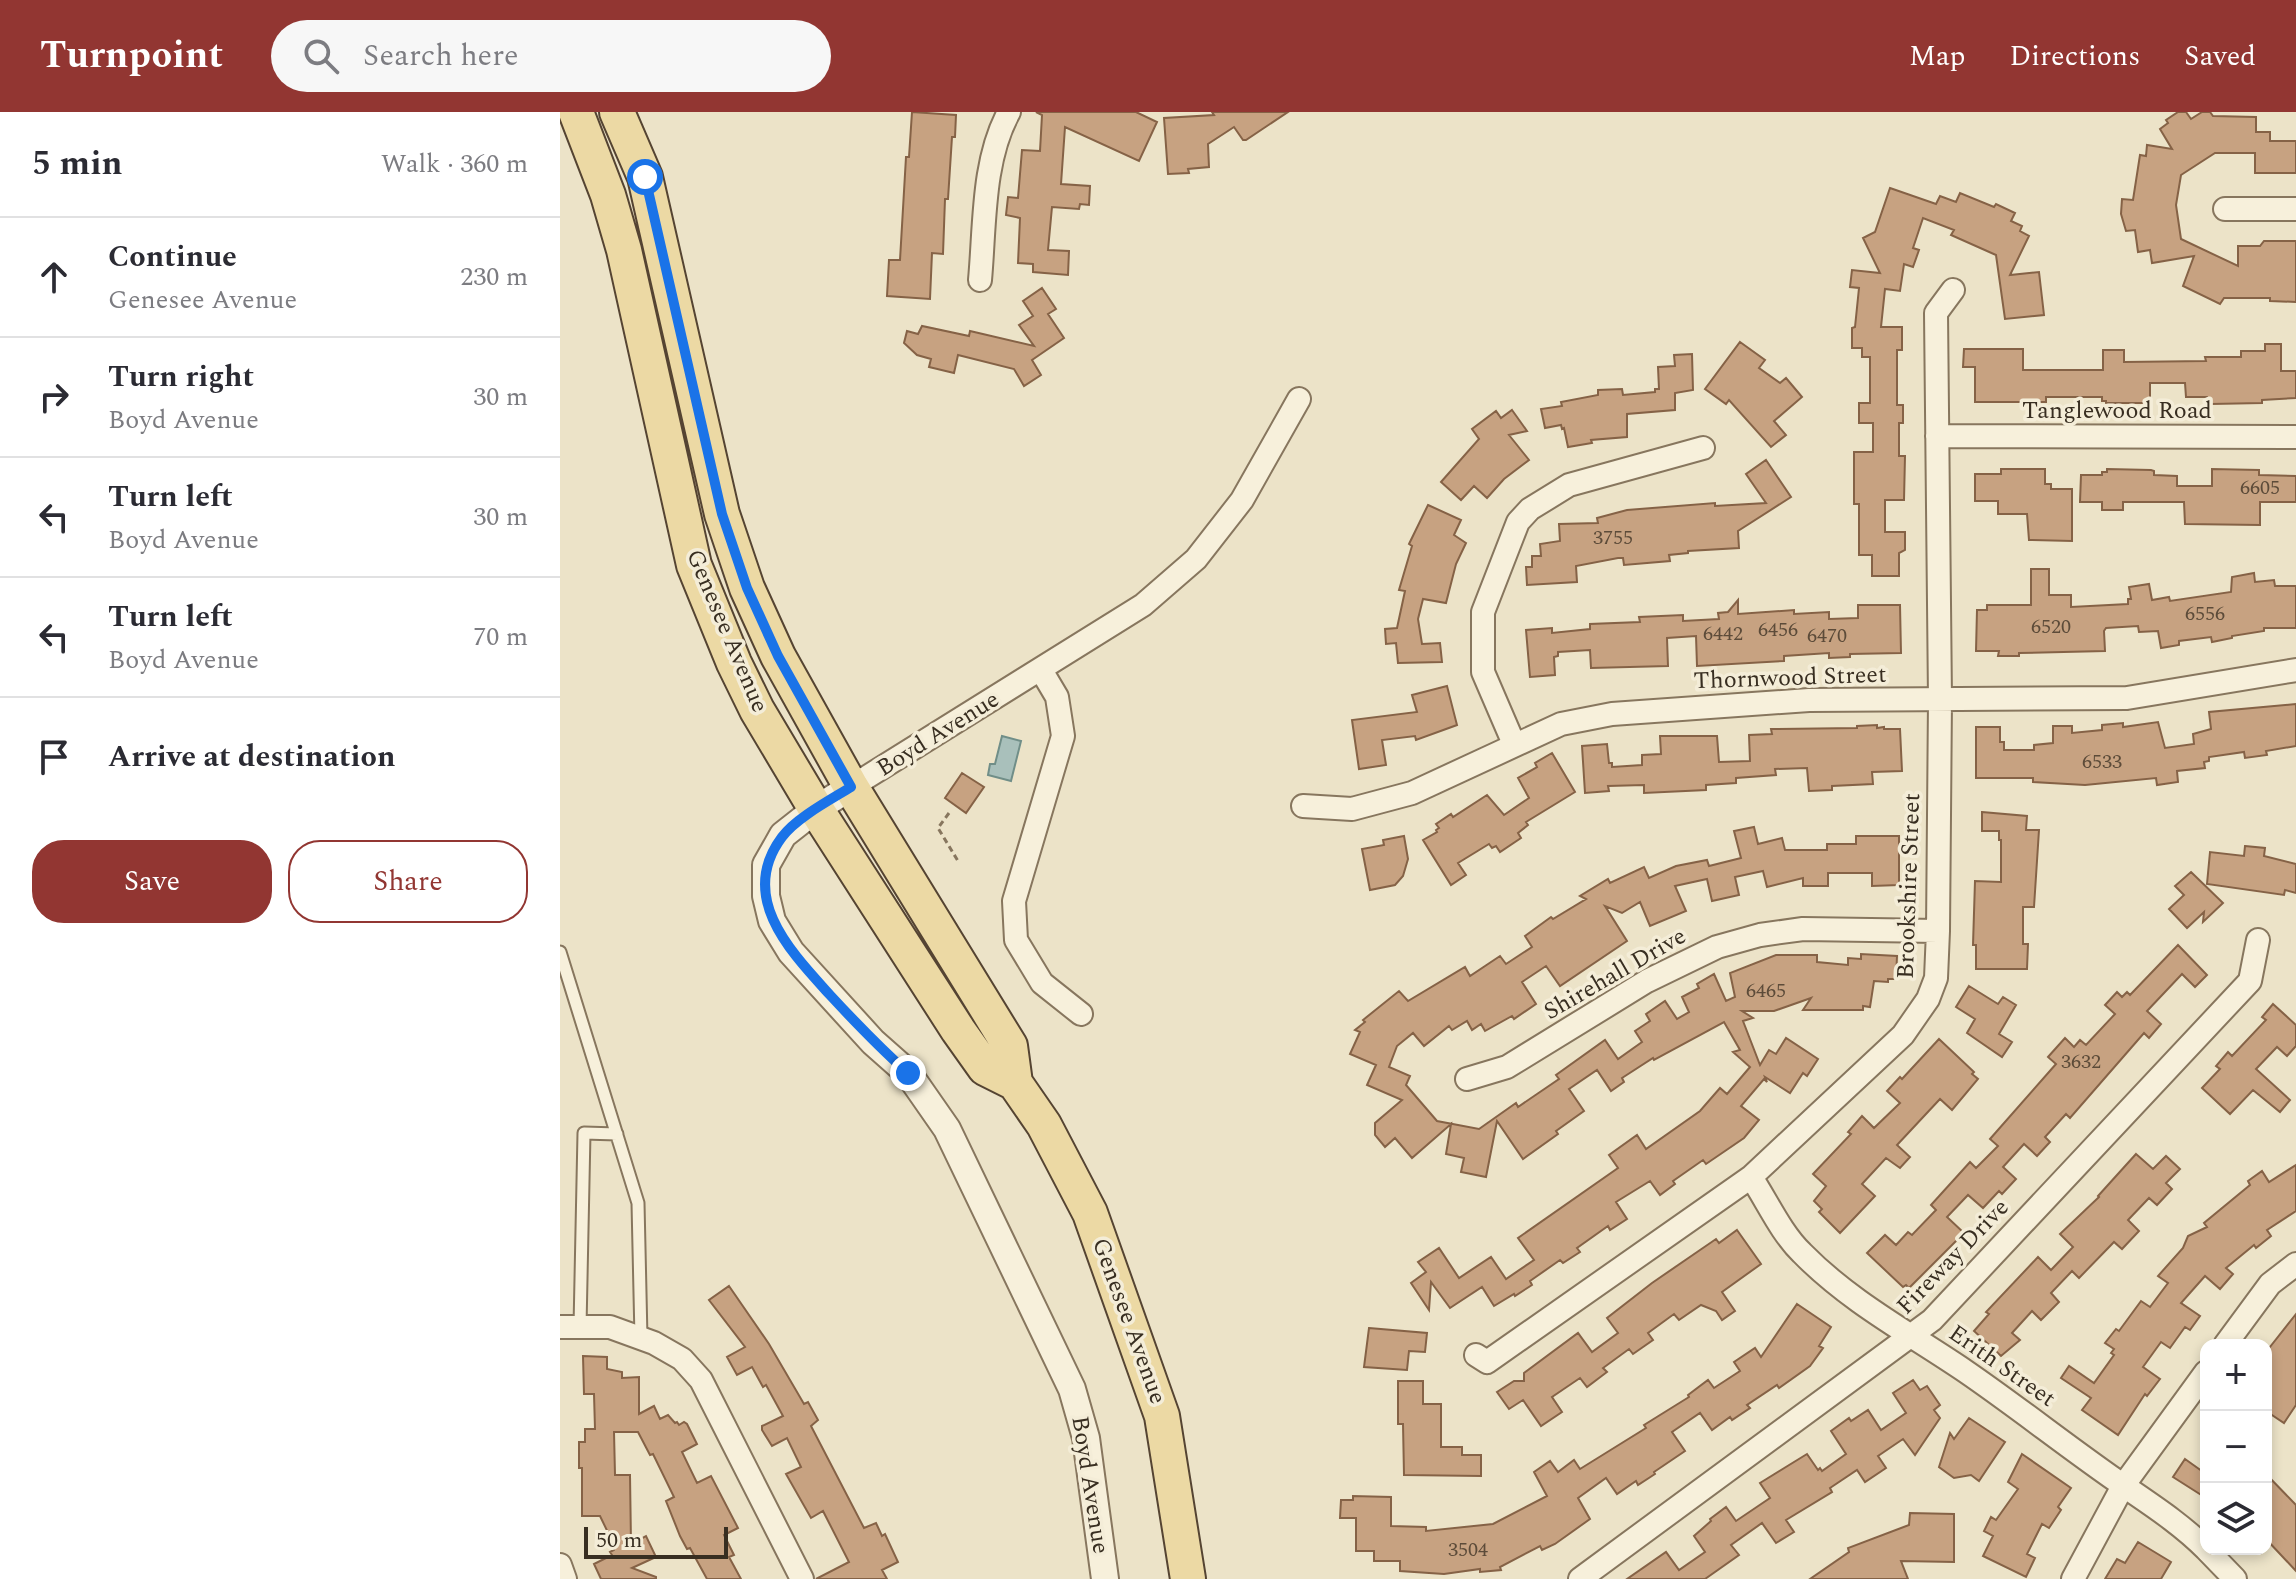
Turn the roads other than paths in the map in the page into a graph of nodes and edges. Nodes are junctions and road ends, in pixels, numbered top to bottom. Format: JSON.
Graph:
{"nodes":[{"id":1,"x":576,"y":112,"type":"edge"},
{"id":2,"x":617,"y":112,"type":"edge"},
{"id":3,"x":1009,"y":112,"type":"edge"},
{"id":4,"x":2225,"y":209,"type":"dead end"},
{"id":5,"x":2296,"y":209,"type":"edge"},
{"id":6,"x":980,"y":280,"type":"dead end"},
{"id":7,"x":1953,"y":290,"type":"dead end"},
{"id":8,"x":1299,"y":399,"type":"dead end"},
{"id":9,"x":1937,"y":436,"type":"junction"},
{"id":10,"x":2296,"y":437,"type":"edge"},
{"id":11,"x":1703,"y":448,"type":"dead end"},
{"id":12,"x":1041,"y":670,"type":"junction"},
{"id":13,"x":2296,"y":670,"type":"edge"},
{"id":14,"x":1940,"y":700,"type":"junction"},
{"id":15,"x":1514,"y":744,"type":"junction"},
{"id":16,"x":851,"y":787,"type":"junction"},
{"id":17,"x":1303,"y":806,"type":"dead end"},
{"id":18,"x":816,"y":809,"type":"junction"},
{"id":19,"x":1938,"y":931,"type":"junction"},
{"id":20,"x":2258,"y":940,"type":"dead end"},
{"id":21,"x":560,"y":952,"type":"edge"},
{"id":22,"x":1081,"y":1014,"type":"dead end"},
{"id":23,"x":1467,"y":1079,"type":"dead end"},
{"id":24,"x":1015,"y":1083,"type":"junction"},
{"id":25,"x":617,"y":1134,"type":"junction"},
{"id":26,"x":1751,"y":1177,"type":"junction"},
{"id":27,"x":2296,"y":1264,"type":"edge"},
{"id":28,"x":570,"y":1327,"type":"edge"},
{"id":29,"x":1913,"y":1336,"type":"junction"},
{"id":30,"x":2229,"y":1339,"type":"edge"},
{"id":31,"x":647,"y":1341,"type":"junction"},
{"id":32,"x":1476,"y":1355,"type":"dead end"},
{"id":33,"x":2200,"y":1380,"type":"edge"},
{"id":34,"x":2123,"y":1486,"type":"junction"},
{"id":35,"x":2200,"y":1543,"type":"edge"},
{"id":36,"x":2212,"y":1555,"type":"edge"},
{"id":37,"x":560,"y":1565,"type":"edge"},
{"id":38,"x":565,"y":1579,"type":"edge"},
{"id":39,"x":802,"y":1579,"type":"edge"},
{"id":40,"x":1105,"y":1579,"type":"edge"},
{"id":41,"x":1188,"y":1579,"type":"edge"},
{"id":42,"x":1580,"y":1579,"type":"edge"},
{"id":43,"x":2073,"y":1579,"type":"edge"},
{"id":44,"x":2235,"y":1579,"type":"edge"}],
"edges":[{"from":1,"to":18,"type":"main road","name":"Genesee Avenue"},
{"from":2,"to":16,"type":"main road","name":"Genesee Avenue"},
{"from":3,"to":6,"type":"street"},
{"from":4,"to":5,"type":"street"},
{"from":7,"to":9,"type":"street","name":"Brookshire Street"},
{"from":8,"to":12,"type":"street","name":"Boyd Avenue"},
{"from":9,"to":10,"type":"street","name":"Tanglewood Road"},
{"from":9,"to":14,"type":"street","name":"Brookshire Street"},
{"from":11,"to":15,"type":"street"},
{"from":12,"to":16,"type":"street","name":"Boyd Avenue"},
{"from":12,"to":22,"type":"street"},
{"from":13,"to":14,"type":"street","name":"Thornwood Street"},
{"from":14,"to":15,"type":"street","name":"Thornwood Street"},
{"from":14,"to":19,"type":"street","name":"Brookshire Street"},
{"from":15,"to":17,"type":"street","name":"Thornwood Street"},
{"from":16,"to":18,"type":"street","name":"Boyd Avenue"},
{"from":16,"to":24,"type":"main road","name":"Genesee Avenue"},
{"from":18,"to":24,"type":"main road","name":"Genesee Avenue"},
{"from":18,"to":40,"type":"street","name":"Boyd Avenue"},
{"from":19,"to":23,"type":"street","name":"Shirehall Drive"},
{"from":19,"to":26,"type":"street","name":"Brookshire Street"},
{"from":20,"to":29,"type":"street","name":"Fireway Drive"},
{"from":21,"to":25,"type":"lane"},
{"from":24,"to":41,"type":"main road","name":"Genesee Avenue"},
{"from":25,"to":28,"type":"lane"},
{"from":25,"to":31,"type":"lane"},
{"from":26,"to":29,"type":"street","name":"Erith Street"},
{"from":26,"to":32,"type":"street","name":"Brookshire Street"},
{"from":27,"to":30,"type":"street"},
{"from":28,"to":31,"type":"street"},
{"from":29,"to":34,"type":"street","name":"Erith Street"},
{"from":29,"to":42,"type":"street","name":"Fireway Drive"},
{"from":31,"to":39,"type":"street"},
{"from":33,"to":34,"type":"street"},
{"from":34,"to":35,"type":"street","name":"Erith Street"},
{"from":34,"to":43,"type":"street"},
{"from":36,"to":44,"type":"street","name":"Erith Street"},
{"from":37,"to":38,"type":"street"}]}
